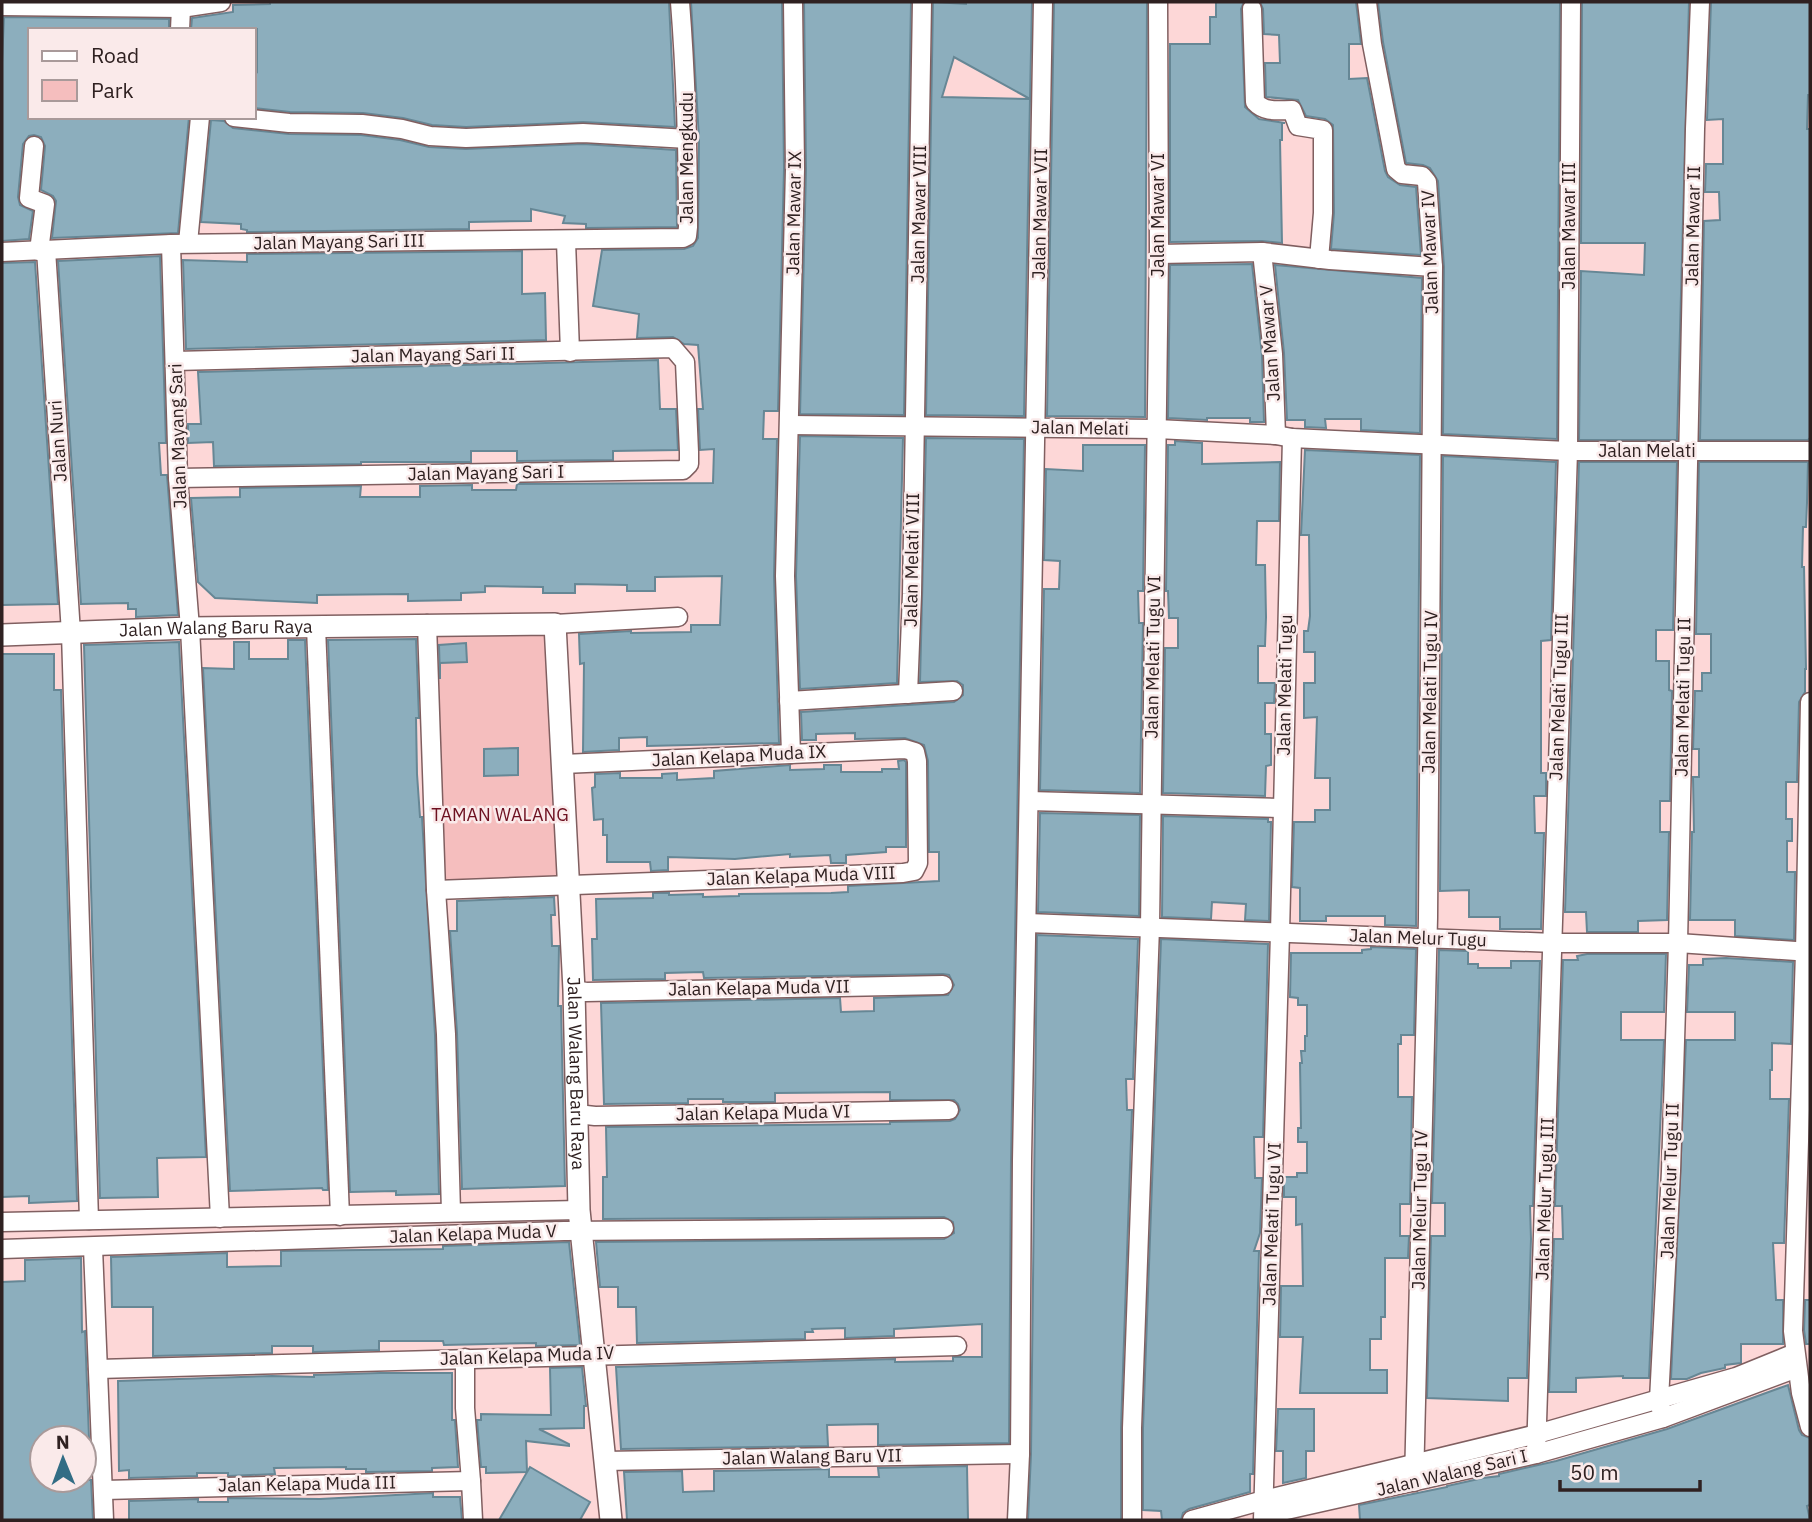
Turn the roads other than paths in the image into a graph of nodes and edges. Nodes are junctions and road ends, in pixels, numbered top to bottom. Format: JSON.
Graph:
{"nodes":[{"id":1,"x":221,"y":2,"type":"edge"},
{"id":2,"x":680,"y":2,"type":"edge"},
{"id":3,"x":793,"y":2,"type":"edge"},
{"id":4,"x":922,"y":2,"type":"edge"},
{"id":5,"x":1043,"y":2,"type":"edge"},
{"id":6,"x":1158,"y":2,"type":"edge"},
{"id":7,"x":1367,"y":2,"type":"edge"},
{"id":8,"x":1571,"y":2,"type":"edge"},
{"id":9,"x":1700,"y":2,"type":"edge"},
{"id":10,"x":2,"y":6,"type":"edge"},
{"id":11,"x":181,"y":8,"type":"junction"},
{"id":12,"x":1252,"y":9,"type":"dead end"},
{"id":13,"x":180,"y":28,"type":"edge"},
{"id":14,"x":200,"y":119,"type":"edge"},
{"id":15,"x":252,"y":119,"type":"edge"},
{"id":16,"x":688,"y":139,"type":"junction"},
{"id":17,"x":34,"y":146,"type":"dead end"},
{"id":18,"x":566,"y":241,"type":"junction"},
{"id":19,"x":179,"y":244,"type":"junction"},
{"id":20,"x":42,"y":250,"type":"junction"},
{"id":21,"x":2,"y":252,"type":"edge"},
{"id":22,"x":1262,"y":252,"type":"junction"},
{"id":23,"x":1159,"y":254,"type":"junction"},
{"id":24,"x":1319,"y":259,"type":"junction"},
{"id":25,"x":1433,"y":267,"type":"junction"},
{"id":26,"x":570,"y":352,"type":"junction"},
{"id":27,"x":176,"y":361,"type":"junction"},
{"id":28,"x":685,"y":362,"type":"joint"},
{"id":29,"x":790,"y":425,"type":"junction"},
{"id":30,"x":915,"y":425,"type":"junction"},
{"id":31,"x":1036,"y":427,"type":"junction"},
{"id":32,"x":1157,"y":429,"type":"junction"},
{"id":33,"x":1284,"y":437,"type":"junction"},
{"id":34,"x":1431,"y":445,"type":"junction"},
{"id":35,"x":1568,"y":451,"type":"junction"},
{"id":36,"x":1688,"y":451,"type":"junction"},
{"id":37,"x":1810,"y":451,"type":"edge"},
{"id":38,"x":178,"y":478,"type":"junction"},
{"id":39,"x":678,"y":617,"type":"dead end"},
{"id":40,"x":427,"y":624,"type":"junction"},
{"id":41,"x":555,"y":624,"type":"junction"},
{"id":42,"x":316,"y":627,"type":"junction"},
{"id":43,"x":190,"y":628,"type":"junction"},
{"id":44,"x":71,"y":633,"type":"junction"},
{"id":45,"x":2,"y":635,"type":"edge"},
{"id":46,"x":953,"y":691,"type":"dead end"},
{"id":47,"x":908,"y":694,"type":"junction"},
{"id":48,"x":789,"y":701,"type":"junction"},
{"id":49,"x":1810,"y":702,"type":"edge"},
{"id":50,"x":915,"y":752,"type":"joint"},
{"id":51,"x":791,"y":754,"type":"junction"},
{"id":52,"x":563,"y":764,"type":"junction"},
{"id":53,"x":1029,"y":801,"type":"junction"},
{"id":54,"x":1151,"y":804,"type":"junction"},
{"id":55,"x":1282,"y":808,"type":"junction"},
{"id":56,"x":569,"y":886,"type":"junction"},
{"id":57,"x":436,"y":890,"type":"junction"},
{"id":58,"x":1027,"y":923,"type":"junction"},
{"id":59,"x":1150,"y":927,"type":"junction"},
{"id":60,"x":1280,"y":933,"type":"junction"},
{"id":61,"x":1426,"y":938,"type":"junction"},
{"id":62,"x":1554,"y":943,"type":"junction"},
{"id":63,"x":1678,"y":943,"type":"junction"},
{"id":64,"x":1808,"y":952,"type":"edge"},
{"id":65,"x":943,"y":985,"type":"dead end"},
{"id":66,"x":574,"y":990,"type":"junction"},
{"id":67,"x":949,"y":1110,"type":"dead end"},
{"id":68,"x":577,"y":1114,"type":"junction"},
{"id":69,"x":452,"y":1212,"type":"junction"},
{"id":70,"x":340,"y":1216,"type":"junction"},
{"id":71,"x":220,"y":1218,"type":"junction"},
{"id":72,"x":89,"y":1220,"type":"junction"},
{"id":73,"x":580,"y":1220,"type":"junction"},
{"id":74,"x":2,"y":1222,"type":"edge"},
{"id":75,"x":944,"y":1228,"type":"dead end"},
{"id":76,"x":93,"y":1248,"type":"junction"},
{"id":77,"x":2,"y":1249,"type":"edge"},
{"id":78,"x":957,"y":1346,"type":"dead end"},
{"id":79,"x":1799,"y":1349,"type":"edge"},
{"id":80,"x":594,"y":1354,"type":"junction"},
{"id":81,"x":465,"y":1358,"type":"junction"},
{"id":82,"x":98,"y":1369,"type":"junction"},
{"id":83,"x":1661,"y":1408,"type":"junction"},
{"id":84,"x":1810,"y":1427,"type":"edge"},
{"id":85,"x":1537,"y":1434,"type":"junction"},
{"id":86,"x":1020,"y":1454,"type":"junction"},
{"id":87,"x":1536,"y":1454,"type":"junction"},
{"id":88,"x":604,"y":1461,"type":"junction"},
{"id":89,"x":1415,"y":1464,"type":"junction"},
{"id":90,"x":471,"y":1481,"type":"junction"},
{"id":91,"x":1414,"y":1482,"type":"junction"},
{"id":92,"x":104,"y":1490,"type":"junction"},
{"id":93,"x":1264,"y":1512,"type":"edge"},
{"id":94,"x":104,"y":1520,"type":"edge"},
{"id":95,"x":473,"y":1520,"type":"edge"},
{"id":96,"x":611,"y":1520,"type":"edge"},
{"id":97,"x":1017,"y":1520,"type":"edge"},
{"id":98,"x":1132,"y":1520,"type":"edge"},
{"id":99,"x":1192,"y":1520,"type":"edge"}],
"edges":[{"from":1,"to":11,"type":"street"},
{"from":2,"to":16,"type":"street","name":"Jalan Mengkudu"},
{"from":3,"to":29,"type":"street","name":"Jalan Mawar IX"},
{"from":4,"to":30,"type":"street","name":"Jalan Mawar VIII"},
{"from":5,"to":31,"type":"street","name":"Jalan Mawar VII"},
{"from":6,"to":23,"type":"street","name":"Jalan Mawar VI"},
{"from":7,"to":25,"type":"street","name":"Jalan Mawar IV"},
{"from":8,"to":35,"type":"street","name":"Jalan Mawar III"},
{"from":9,"to":36,"type":"street","name":"Jalan Mawar II"},
{"from":10,"to":11,"type":"street"},
{"from":11,"to":13,"type":"street"},
{"from":12,"to":24,"type":"street"},
{"from":14,"to":19,"type":"street","name":"Jalan Mayang Sari"},
{"from":15,"to":16,"type":"street"},
{"from":16,"to":18,"type":"street","name":"Jalan Mengkudu"},
{"from":17,"to":20,"type":"street","name":"Jalan Nuri"},
{"from":18,"to":19,"type":"street","name":"Jalan Mayang Sari III"},
{"from":18,"to":26,"type":"street"},
{"from":19,"to":20,"type":"street","name":"Jalan Mayang Sari III"},
{"from":19,"to":27,"type":"street","name":"Jalan Mayang Sari"},
{"from":20,"to":21,"type":"street","name":"Jalan Mayang Sari III"},
{"from":20,"to":44,"type":"street","name":"Jalan Nuri"},
{"from":22,"to":23,"type":"street"},
{"from":22,"to":24,"type":"street"},
{"from":22,"to":33,"type":"street","name":"Jalan Mawar V"},
{"from":23,"to":32,"type":"street","name":"Jalan Mawar VI"},
{"from":24,"to":25,"type":"street"},
{"from":25,"to":34,"type":"street","name":"Jalan Mawar IV"},
{"from":26,"to":27,"type":"street","name":"Jalan Mayang Sari II"},
{"from":26,"to":28,"type":"street","name":"Jalan Mayang Sari II"},
{"from":27,"to":38,"type":"street","name":"Jalan Mayang Sari"},
{"from":28,"to":38,"type":"street","name":"Jalan Mayang Sari I"},
{"from":29,"to":30,"type":"street","name":"Jalan Melati"},
{"from":29,"to":48,"type":"street"},
{"from":30,"to":31,"type":"street","name":"Jalan Melati"},
{"from":30,"to":47,"type":"street","name":"Jalan Melati VIII"},
{"from":31,"to":32,"type":"street","name":"Jalan Melati"},
{"from":31,"to":53,"type":"street","name":"Jalan Mawar VII"},
{"from":32,"to":33,"type":"street","name":"Jalan Melati"},
{"from":32,"to":54,"type":"street","name":"Jalan Melati Tugu VI"},
{"from":33,"to":34,"type":"street","name":"Jalan Melati"},
{"from":33,"to":55,"type":"street","name":"Jalan Melati Tugu"},
{"from":34,"to":35,"type":"street","name":"Jalan Melati"},
{"from":34,"to":61,"type":"street","name":"Jalan Melati Tugu IV"},
{"from":35,"to":36,"type":"street","name":"Jalan Melati"},
{"from":35,"to":62,"type":"street","name":"Jalan Melati Tugu III"},
{"from":36,"to":37,"type":"street","name":"Jalan Melati"},
{"from":36,"to":63,"type":"street","name":"Jalan Melati Tugu II"},
{"from":38,"to":43,"type":"street","name":"Jalan Mayang Sari"},
{"from":39,"to":41,"type":"street","name":"Jalan Walang Baru Raya"},
{"from":40,"to":41,"type":"street","name":"Jalan Walang Baru Raya"},
{"from":40,"to":42,"type":"street","name":"Jalan Walang Baru Raya"},
{"from":40,"to":57,"type":"street"},
{"from":41,"to":52,"type":"street","name":"Jalan Walang Baru Raya"},
{"from":42,"to":43,"type":"street","name":"Jalan Walang Baru Raya"},
{"from":42,"to":70,"type":"street"},
{"from":43,"to":44,"type":"street","name":"Jalan Walang Baru Raya"},
{"from":43,"to":71,"type":"street","name":"Jalan Mayang Sari"},
{"from":44,"to":45,"type":"street","name":"Jalan Walang Baru Raya"},
{"from":44,"to":72,"type":"street","name":"Jalan Nuri"},
{"from":46,"to":47,"type":"street"},
{"from":47,"to":48,"type":"street"},
{"from":48,"to":51,"type":"street"},
{"from":49,"to":64,"type":"street"},
{"from":50,"to":51,"type":"street","name":"Jalan Kelapa Muda IX"},
{"from":50,"to":56,"type":"street","name":"Jalan Kelapa Muda VIII"},
{"from":51,"to":52,"type":"street","name":"Jalan Kelapa Muda IX"},
{"from":52,"to":56,"type":"street","name":"Jalan Walang Baru Raya"},
{"from":53,"to":54,"type":"street"},
{"from":53,"to":58,"type":"street","name":"Jalan Mawar VII"},
{"from":54,"to":55,"type":"street"},
{"from":54,"to":59,"type":"street","name":"Jalan Melati Tugu VI"},
{"from":55,"to":60,"type":"street","name":"Jalan Melati Tugu"},
{"from":56,"to":57,"type":"street"},
{"from":56,"to":66,"type":"street","name":"Jalan Walang Baru Raya"},
{"from":57,"to":69,"type":"street"},
{"from":58,"to":59,"type":"street","name":"Jalan Melur Tugu"},
{"from":58,"to":86,"type":"street","name":"Jalan Mawar VII"},
{"from":59,"to":60,"type":"street","name":"Jalan Melur Tugu"},
{"from":59,"to":98,"type":"street","name":"Jalan Melati Tugu VI"},
{"from":60,"to":61,"type":"street","name":"Jalan Melur Tugu"},
{"from":60,"to":93,"type":"street","name":"Jalan Melati Tugu VI"},
{"from":61,"to":62,"type":"street","name":"Jalan Melur Tugu"},
{"from":61,"to":89,"type":"street","name":"Jalan Melur Tugu IV"},
{"from":62,"to":63,"type":"street","name":"Jalan Melur Tugu"},
{"from":62,"to":85,"type":"street","name":"Jalan Melur Tugu III"},
{"from":63,"to":64,"type":"street","name":"Jalan Melur Tugu"},
{"from":63,"to":83,"type":"street","name":"Jalan Melur Tugu II"},
{"from":64,"to":79,"type":"street"},
{"from":65,"to":66,"type":"street","name":"Jalan Kelapa Muda VII"},
{"from":66,"to":68,"type":"street","name":"Jalan Walang Baru Raya"},
{"from":67,"to":68,"type":"street","name":"Jalan Kelapa Muda VI"},
{"from":68,"to":73,"type":"street","name":"Jalan Walang Baru Raya"},
{"from":69,"to":70,"type":"street"},
{"from":69,"to":73,"type":"street"},
{"from":70,"to":71,"type":"street"},
{"from":71,"to":72,"type":"street"},
{"from":72,"to":74,"type":"street"},
{"from":73,"to":75,"type":"street","name":"Jalan Kelapa Muda V"},
{"from":73,"to":76,"type":"street","name":"Jalan Kelapa Muda V"},
{"from":73,"to":80,"type":"street","name":"Jalan Walang Baru Raya"},
{"from":76,"to":77,"type":"street","name":"Jalan Kelapa Muda V"},
{"from":76,"to":82,"type":"street"},
{"from":78,"to":80,"type":"street","name":"Jalan Kelapa Muda IV"},
{"from":79,"to":83,"type":"street","name":"Jalan Walang Sari I"},
{"from":79,"to":84,"type":"street"},
{"from":80,"to":81,"type":"street","name":"Jalan Kelapa Muda IV"},
{"from":80,"to":88,"type":"street","name":"Jalan Walang Baru Raya"},
{"from":81,"to":82,"type":"street","name":"Jalan Kelapa Muda IV"},
{"from":81,"to":90,"type":"street"},
{"from":82,"to":92,"type":"street"},
{"from":83,"to":85,"type":"street"},
{"from":83,"to":87,"type":"street","name":"Jalan Walang Sari I"},
{"from":85,"to":87,"type":"street","name":"Jalan Melur Tugu III"},
{"from":85,"to":89,"type":"street"},
{"from":86,"to":88,"type":"street","name":"Jalan Walang Baru VII"},
{"from":86,"to":97,"type":"street","name":"Jalan Mawar VII"},
{"from":87,"to":91,"type":"street","name":"Jalan Walang Sari I"},
{"from":88,"to":96,"type":"street","name":"Jalan Walang Baru Raya"},
{"from":89,"to":91,"type":"street","name":"Jalan Melur Tugu IV"},
{"from":89,"to":93,"type":"street"},
{"from":90,"to":92,"type":"street","name":"Jalan Kelapa Muda III"},
{"from":90,"to":95,"type":"street"},
{"from":91,"to":93,"type":"street","name":"Jalan Walang Sari I"},
{"from":92,"to":94,"type":"street"},
{"from":93,"to":99,"type":"street"}]}
